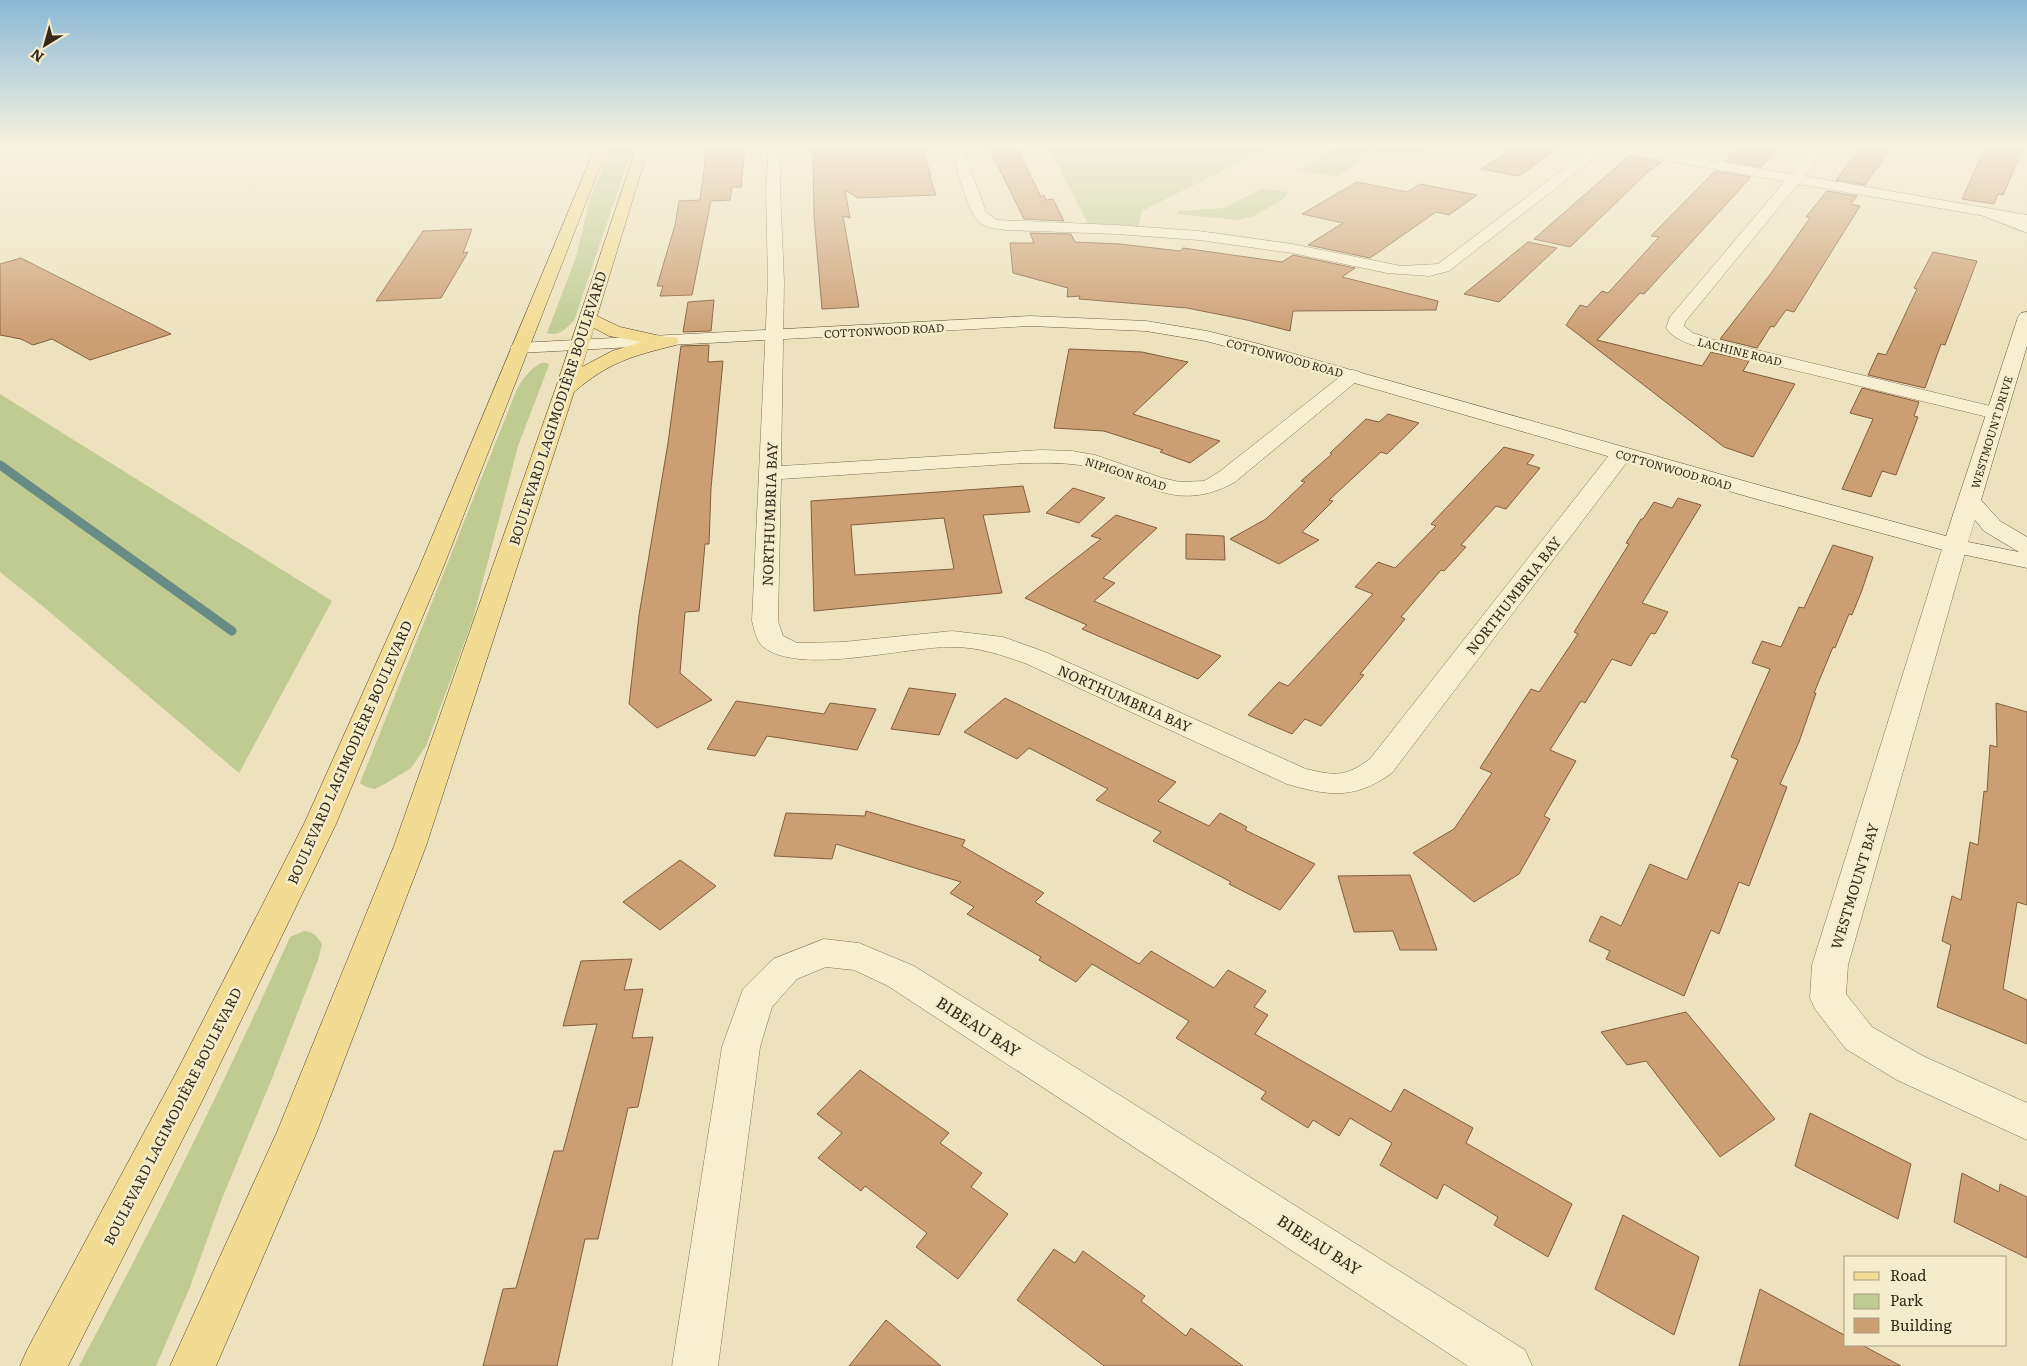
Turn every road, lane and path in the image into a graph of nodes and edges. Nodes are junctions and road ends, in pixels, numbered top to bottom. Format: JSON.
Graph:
{"nodes":[{"id":1,"x":576,"y":210,"type":"edge"},
{"id":2,"x":622,"y":210,"type":"edge"},
{"id":3,"x":774,"y":210,"type":"edge"},
{"id":4,"x":978,"y":210,"type":"edge"},
{"id":5,"x":1519,"y":210,"type":"edge"},
{"id":6,"x":1769,"y":210,"type":"edge"},
{"id":7,"x":1973,"y":210,"type":"edge"},
{"id":8,"x":2027,"y":211,"type":"edge"},
{"id":9,"x":1986,"y":212,"type":"junction"},
{"id":10,"x":2027,"y":219,"type":"edge"},
{"id":11,"x":2027,"y":228,"type":"edge"},
{"id":12,"x":2027,"y":318,"type":"edge"},
{"id":13,"x":583,"y":332,"type":"junction"},
{"id":14,"x":774,"y":336,"type":"junction"},
{"id":15,"x":670,"y":341,"type":"junction"},
{"id":16,"x":519,"y":348,"type":"junction"},
{"id":17,"x":1352,"y":376,"type":"junction"},
{"id":18,"x":565,"y":390,"type":"junction"},
{"id":19,"x":1996,"y":413,"type":"junction"},
{"id":20,"x":1622,"y":454,"type":"junction"},
{"id":21,"x":771,"y":473,"type":"junction"},
{"id":22,"x":1969,"y":500,"type":"junction"},
{"id":23,"x":1955,"y":546,"type":"junction"},
{"id":24,"x":2027,"y":547,"type":"edge"},
{"id":25,"x":2027,"y":561,"type":"edge"},
{"id":26,"x":2027,"y":1122,"type":"edge"},
{"id":27,"x":43,"y":1366,"type":"edge"},
{"id":28,"x":193,"y":1366,"type":"edge"},
{"id":29,"x":695,"y":1366,"type":"edge"},
{"id":30,"x":1509,"y":1366,"type":"edge"}],
"edges":[{"from":1,"to":16,"type":"main road","name":"BOULEVARD LAGIMODIÈRE BOULEVARD"},
{"from":2,"to":13,"type":"main road","name":"BOULEVARD LAGIMODIÈRE BOULEVARD"},
{"from":3,"to":14,"type":"street","name":"NORTHUMBRIA BAY"},
{"from":4,"to":5,"type":"street"},
{"from":6,"to":19,"type":"street","name":"LACHINE ROAD"},
{"from":7,"to":9,"type":"street"},
{"from":8,"to":9,"type":"street"},
{"from":9,"to":10,"type":"street"},
{"from":9,"to":11,"type":"street"},
{"from":12,"to":19,"type":"street","name":"WESTMOUNT DRIVE"},
{"from":13,"to":15,"type":"street","name":"COTTONWOOD ROAD"},
{"from":13,"to":15,"type":"main road"},
{"from":13,"to":16,"type":"street","name":"COTTONWOOD ROAD"},
{"from":13,"to":18,"type":"main road","name":"BOULEVARD LAGIMODIÈRE BOULEVARD"},
{"from":14,"to":15,"type":"street","name":"COTTONWOOD ROAD"},
{"from":14,"to":17,"type":"street","name":"COTTONWOOD ROAD"},
{"from":14,"to":21,"type":"street","name":"NORTHUMBRIA BAY"},
{"from":15,"to":18,"type":"main road"},
{"from":16,"to":27,"type":"main road","name":"BOULEVARD LAGIMODIÈRE BOULEVARD"},
{"from":17,"to":20,"type":"street","name":"COTTONWOOD ROAD"},
{"from":17,"to":21,"type":"street","name":"NIPIGON ROAD"},
{"from":18,"to":28,"type":"main road","name":"BOULEVARD LAGIMODIÈRE BOULEVARD"},
{"from":19,"to":22,"type":"street","name":"WESTMOUNT DRIVE"},
{"from":20,"to":21,"type":"street","name":"NORTHUMBRIA BAY"},
{"from":20,"to":23,"type":"street","name":"COTTONWOOD ROAD"},
{"from":22,"to":23,"type":"street","name":"WESTMOUNT DRIVE"},
{"from":22,"to":24,"type":"street"},
{"from":23,"to":25,"type":"street","name":"COTTONWOOD ROAD"},
{"from":23,"to":26,"type":"street","name":"WESTMOUNT BAY"},
{"from":29,"to":30,"type":"street","name":"BIBEAU BAY"}]}
